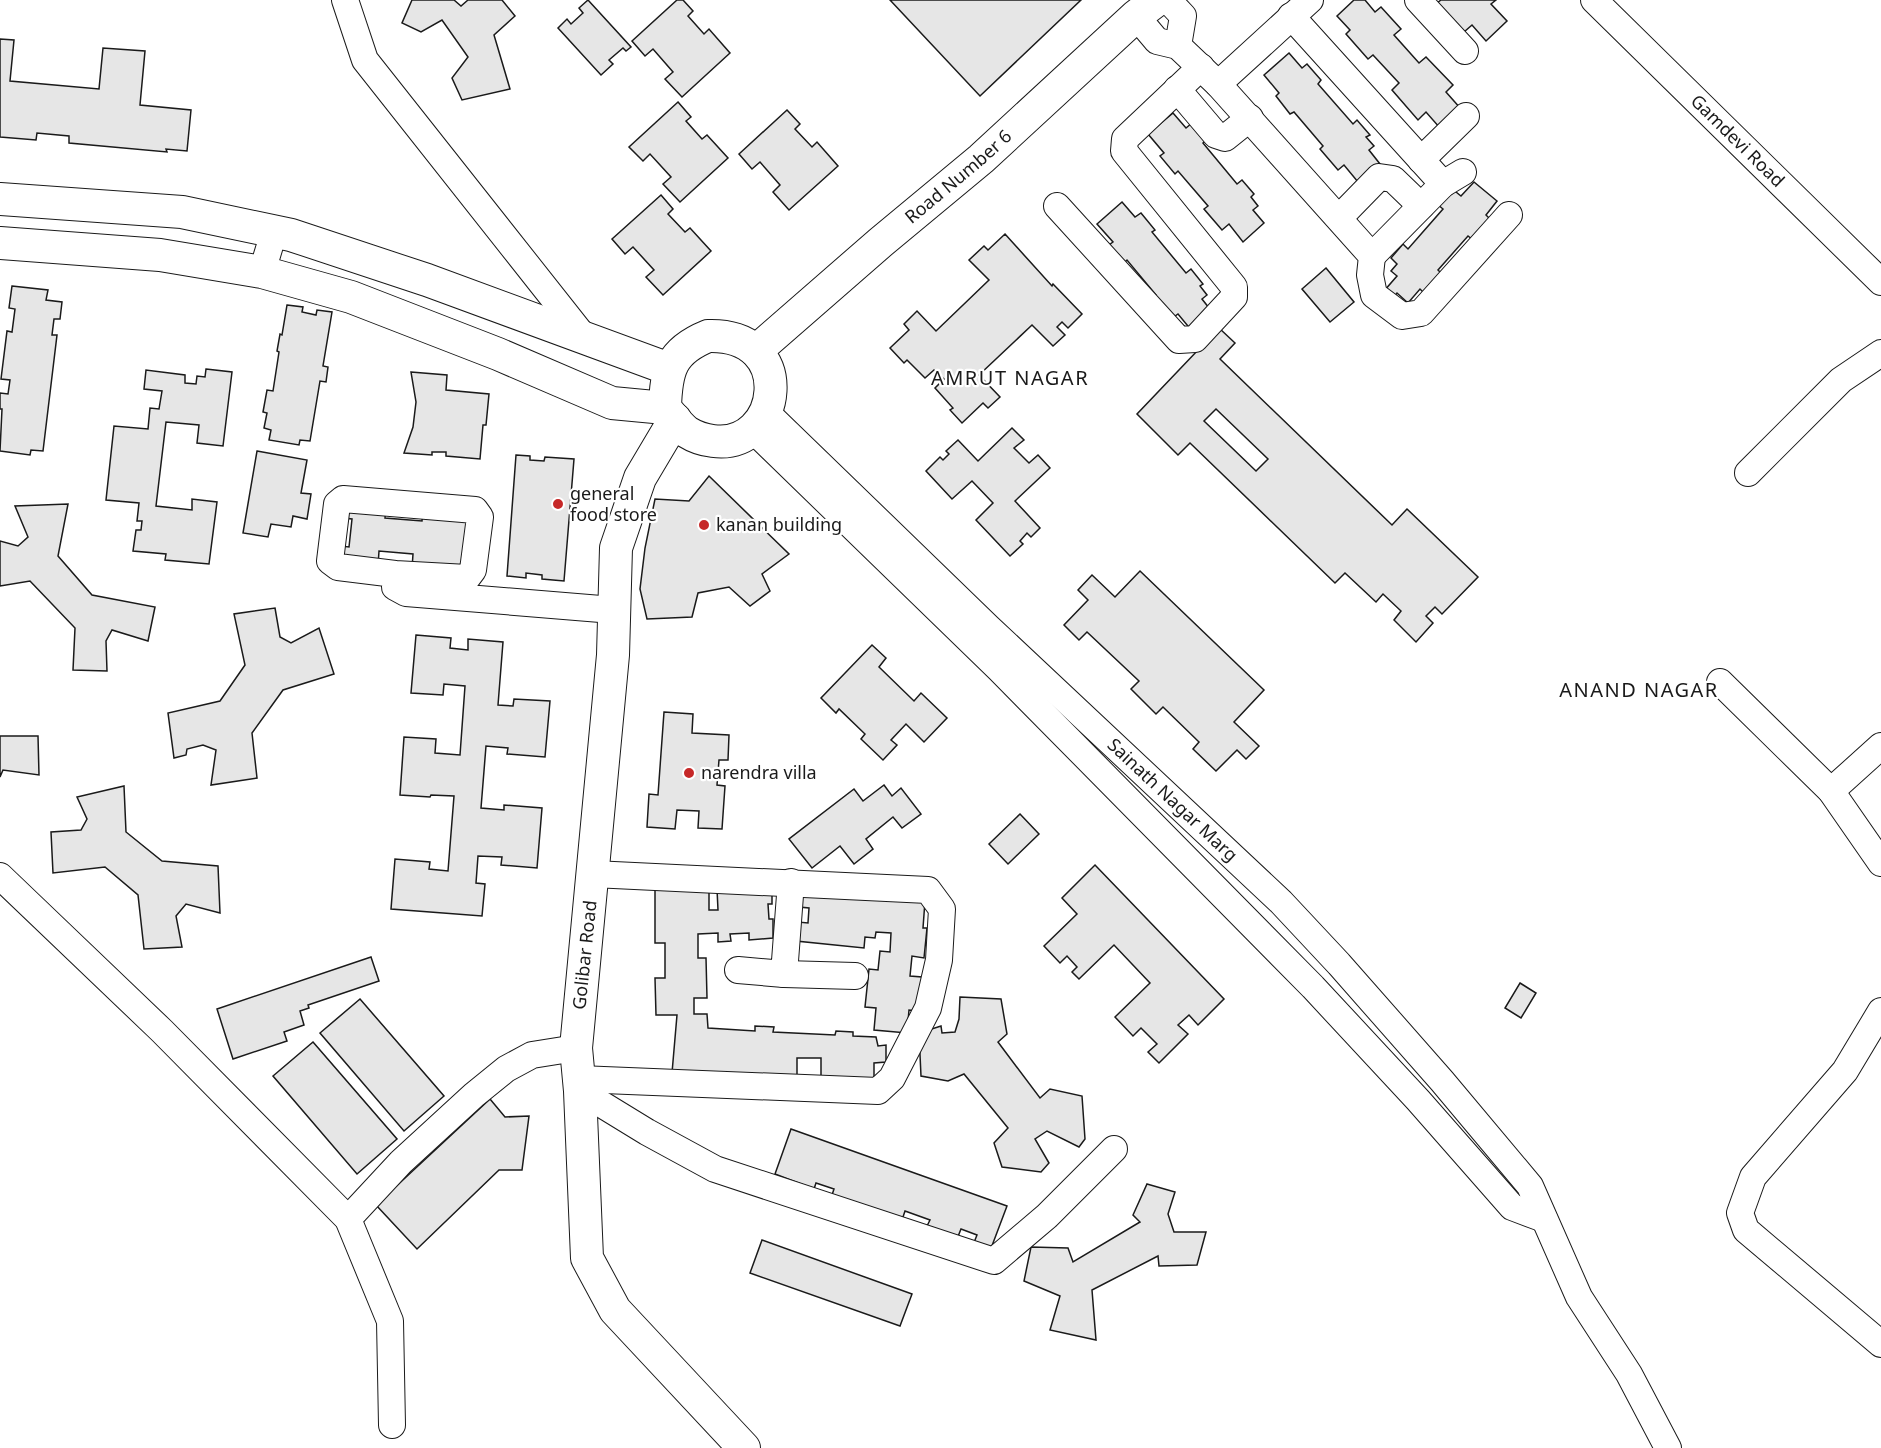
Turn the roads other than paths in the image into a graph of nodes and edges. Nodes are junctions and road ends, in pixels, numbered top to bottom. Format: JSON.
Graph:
{"nodes":[{"id":1,"x":345,"y":0,"type":"edge"},
{"id":2,"x":1168,"y":0,"type":"edge"},
{"id":3,"x":1418,"y":0,"type":"edge"},
{"id":4,"x":1594,"y":0,"type":"edge"},
{"id":5,"x":1147,"y":8,"type":"edge"},
{"id":6,"x":1300,"y":8,"type":"edge"},
{"id":7,"x":1178,"y":46,"type":"junction"},
{"id":8,"x":1465,"y":51,"type":"dead end"},
{"id":9,"x":1210,"y":76,"type":"junction"},
{"id":10,"x":1177,"y":89,"type":"junction"},
{"id":11,"x":1466,"y":116,"type":"dead end"},
{"id":12,"x":1250,"y":118,"type":"junction"},
{"id":13,"x":1421,"y":160,"type":"junction"},
{"id":14,"x":0,"y":199,"type":"edge"},
{"id":15,"x":1057,"y":206,"type":"dead end"},
{"id":16,"x":1421,"y":206,"type":"junction"},
{"id":17,"x":1509,"y":216,"type":"dead end"},
{"id":18,"x":1339,"y":218,"type":"junction"},
{"id":19,"x":274,"y":232,"type":"junction"},
{"id":20,"x":0,"y":243,"type":"edge"},
{"id":21,"x":1372,"y":256,"type":"junction"},
{"id":22,"x":262,"y":272,"type":"junction"},
{"id":23,"x":1881,"y":282,"type":"edge"},
{"id":24,"x":510,"y":311,"type":"junction"},
{"id":25,"x":584,"y":337,"type":"junction"},
{"id":26,"x":756,"y":351,"type":"junction"},
{"id":27,"x":1881,"y":353,"type":"edge"},
{"id":28,"x":498,"y":354,"type":"junction"},
{"id":29,"x":669,"y":369,"type":"junction"},
{"id":30,"x":670,"y":413,"type":"junction"},
{"id":31,"x":759,"y":421,"type":"junction"},
{"id":32,"x":1748,"y":473,"type":"dead end"},
{"id":33,"x":395,"y":574,"type":"junction"},
{"id":34,"x":613,"y":610,"type":"junction"},
{"id":35,"x":1720,"y":682,"type":"dead end"},
{"id":36,"x":1881,"y":746,"type":"edge"},
{"id":37,"x":1831,"y":791,"type":"junction"},
{"id":38,"x":1881,"y":863,"type":"edge"},
{"id":39,"x":593,"y":874,"type":"junction"},
{"id":40,"x":0,"y":876,"type":"edge"},
{"id":41,"x":791,"y":882,"type":"junction"},
{"id":42,"x":1340,"y":964,"type":"junction"},
{"id":43,"x":738,"y":970,"type":"dead end"},
{"id":44,"x":784,"y":974,"type":"junction"},
{"id":45,"x":855,"y":976,"type":"dead end"},
{"id":46,"x":1313,"y":987,"type":"junction"},
{"id":47,"x":1881,"y":1011,"type":"edge"},
{"id":48,"x":576,"y":1048,"type":"junction"},
{"id":49,"x":579,"y":1085,"type":"junction"},
{"id":50,"x":1114,"y":1149,"type":"dead end"},
{"id":51,"x":348,"y":1219,"type":"junction"},
{"id":52,"x":1544,"y":1219,"type":"junction"},
{"id":53,"x":1881,"y":1344,"type":"edge"},
{"id":54,"x":392,"y":1425,"type":"dead end"},
{"id":55,"x":744,"y":1448,"type":"edge"},
{"id":56,"x":1668,"y":1448,"type":"edge"}],
"edges":[{"from":1,"to":25,"type":"street"},
{"from":2,"to":7,"type":"street"},
{"from":3,"to":8,"type":"street"},
{"from":4,"to":23,"type":"street","name":"Gamdevi Road"},
{"from":5,"to":7,"type":"street"},
{"from":5,"to":26,"type":"street","name":"Road Number 6"},
{"from":6,"to":9,"type":"street"},
{"from":6,"to":13,"type":"street"},
{"from":7,"to":9,"type":"street"},
{"from":9,"to":10,"type":"street"},
{"from":9,"to":12,"type":"street"},
{"from":10,"to":12,"type":"street"},
{"from":10,"to":15,"type":"street"},
{"from":11,"to":13,"type":"street"},
{"from":12,"to":18,"type":"street"},
{"from":13,"to":16,"type":"street"},
{"from":14,"to":19,"type":"street"},
{"from":16,"to":18,"type":"street"},
{"from":16,"to":21,"type":"street"},
{"from":17,"to":21,"type":"street"},
{"from":18,"to":21,"type":"street"},
{"from":19,"to":22,"type":"street"},
{"from":19,"to":24,"type":"street"},
{"from":20,"to":22,"type":"street"},
{"from":22,"to":28,"type":"street"},
{"from":24,"to":25,"type":"street"},
{"from":24,"to":28,"type":"street"},
{"from":25,"to":29,"type":"street"},
{"from":26,"to":29,"type":"street"},
{"from":26,"to":31,"type":"street"},
{"from":27,"to":32,"type":"street"},
{"from":28,"to":30,"type":"street"},
{"from":29,"to":30,"type":"street","name":"Golibar Road"},
{"from":30,"to":31,"type":"street"},
{"from":30,"to":34,"type":"street","name":"Golibar Road"},
{"from":31,"to":42,"type":"street","name":"Sainath Nagar Marg"},
{"from":31,"to":46,"type":"street"},
{"from":33,"to":33,"type":"street"},
{"from":33,"to":34,"type":"street"},
{"from":34,"to":39,"type":"street","name":"Golibar Road"},
{"from":35,"to":37,"type":"street"},
{"from":36,"to":37,"type":"street"},
{"from":37,"to":38,"type":"street"},
{"from":39,"to":41,"type":"street"},
{"from":39,"to":48,"type":"street","name":"Golibar Road"},
{"from":40,"to":51,"type":"street"},
{"from":41,"to":44,"type":"street"},
{"from":41,"to":49,"type":"street"},
{"from":42,"to":46,"type":"street"},
{"from":42,"to":52,"type":"street","name":"Sainath Nagar Marg"},
{"from":43,"to":44,"type":"street"},
{"from":44,"to":45,"type":"street"},
{"from":46,"to":52,"type":"street"},
{"from":47,"to":53,"type":"street"},
{"from":48,"to":49,"type":"street","name":"Golibar Road"},
{"from":48,"to":51,"type":"street"},
{"from":49,"to":50,"type":"street"},
{"from":49,"to":55,"type":"street","name":"Golibar Road"},
{"from":51,"to":54,"type":"street"},
{"from":52,"to":56,"type":"street","name":"Sainath Nagar Marg"}]}
